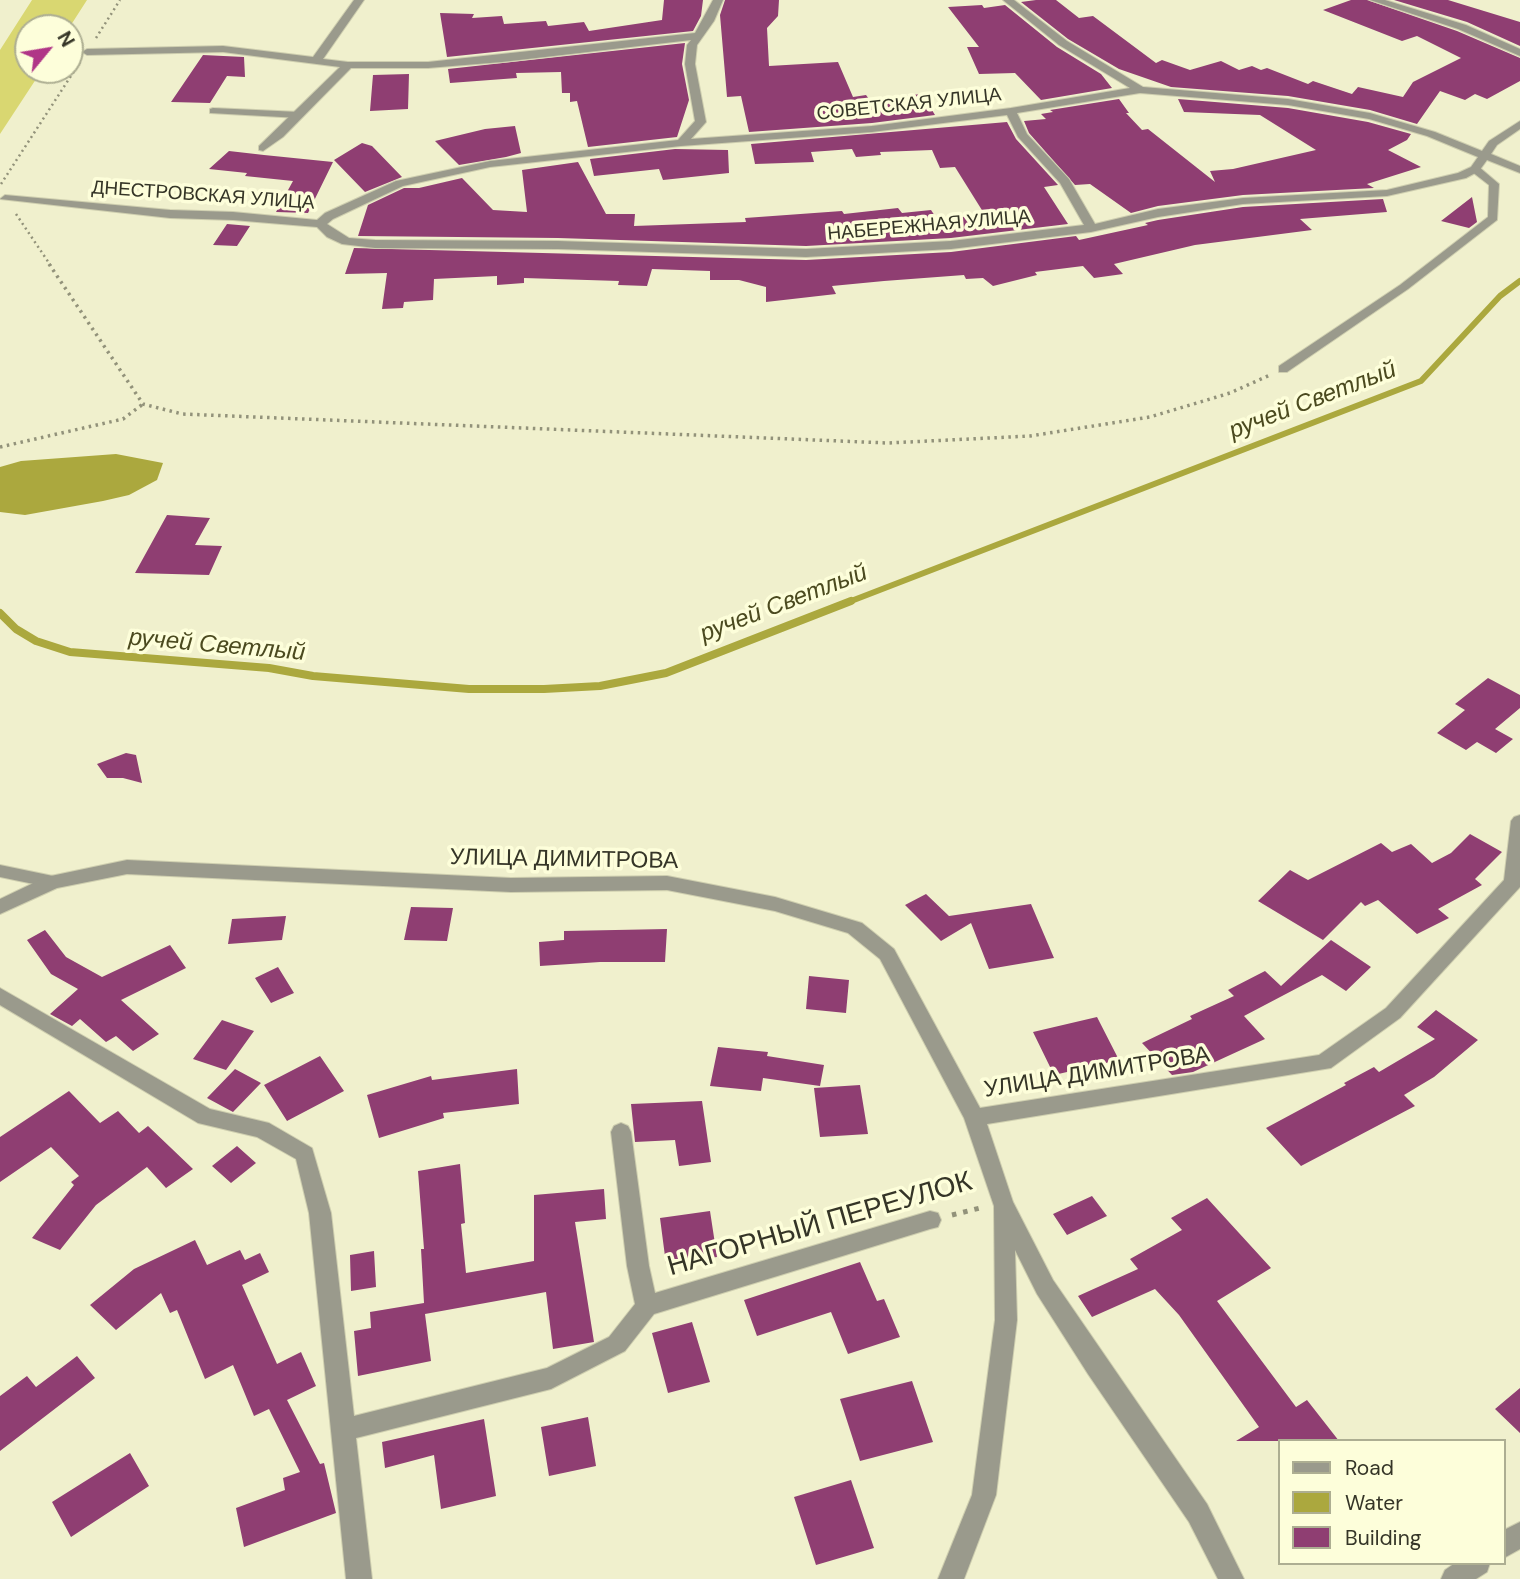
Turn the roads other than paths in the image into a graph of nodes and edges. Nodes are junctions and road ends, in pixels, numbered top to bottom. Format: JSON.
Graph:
{"nodes":[{"id":1,"x":359,"y":0,"type":"edge"},
{"id":2,"x":718,"y":0,"type":"edge"},
{"id":3,"x":1007,"y":0,"type":"edge"},
{"id":4,"x":1375,"y":0,"type":"edge"},
{"id":5,"x":697,"y":36,"type":"junction"},
{"id":6,"x":87,"y":52,"type":"road end"},
{"id":7,"x":1520,"y":53,"type":"edge"},
{"id":8,"x":315,"y":62,"type":"junction"},
{"id":9,"x":348,"y":65,"type":"junction"},
{"id":10,"x":1140,"y":90,"type":"junction"},
{"id":11,"x":213,"y":111,"type":"dead end"},
{"id":12,"x":1011,"y":111,"type":"junction"},
{"id":13,"x":299,"y":115,"type":"junction"},
{"id":14,"x":701,"y":122,"type":"junction"},
{"id":15,"x":1520,"y":124,"type":"edge"},
{"id":16,"x":737,"y":139,"type":"junction"},
{"id":17,"x":681,"y":143,"type":"junction"},
{"id":18,"x":263,"y":148,"type":"dead end"},
{"id":19,"x":1483,"y":154,"type":"junction"},
{"id":20,"x":1475,"y":169,"type":"junction"},
{"id":21,"x":1520,"y":170,"type":"edge"},
{"id":22,"x":5,"y":198,"type":"road end"},
{"id":23,"x":320,"y":224,"type":"junction"},
{"id":24,"x":1091,"y":228,"type":"junction"},
{"id":25,"x":1283,"y":369,"type":"road end"},
{"id":26,"x":1520,"y":821,"type":"edge"},
{"id":27,"x":0,"y":870,"type":"edge"},
{"id":28,"x":53,"y":882,"type":"junction"},
{"id":29,"x":0,"y":907,"type":"edge"},
{"id":30,"x":0,"y":996,"type":"edge"},
{"id":31,"x":974,"y":1117,"type":"junction"},
{"id":32,"x":621,"y":1132,"type":"dead end"},
{"id":33,"x":1003,"y":1203,"type":"junction"},
{"id":34,"x":930,"y":1220,"type":"road end"},
{"id":35,"x":647,"y":1306,"type":"junction"},
{"id":36,"x":344,"y":1430,"type":"junction"},
{"id":37,"x":1475,"y":1565,"type":"edge"},
{"id":38,"x":359,"y":1579,"type":"edge"},
{"id":39,"x":951,"y":1579,"type":"edge"},
{"id":40,"x":1231,"y":1579,"type":"edge"},
{"id":41,"x":1454,"y":1579,"type":"edge"}],
"edges":[{"from":1,"to":8,"type":"street"},
{"from":2,"to":5,"type":"street"},
{"from":3,"to":10,"type":"street","name":"СОВЕТСКАЯ УЛИЦА"},
{"from":4,"to":7,"type":"street"},
{"from":5,"to":9,"type":"street"},
{"from":5,"to":14,"type":"street"},
{"from":6,"to":8,"type":"street"},
{"from":8,"to":9,"type":"street"},
{"from":9,"to":13,"type":"street"},
{"from":10,"to":12,"type":"street","name":"СОВЕТСКАЯ УЛИЦА"},
{"from":10,"to":19,"type":"street","name":"СОВЕТСКАЯ УЛИЦА"},
{"from":11,"to":13,"type":"lane"},
{"from":12,"to":16,"type":"street","name":"СОВЕТСКАЯ УЛИЦА"},
{"from":12,"to":24,"type":"street"},
{"from":13,"to":18,"type":"street"},
{"from":14,"to":16,"type":"street"},
{"from":14,"to":17,"type":"street"},
{"from":15,"to":19,"type":"street"},
{"from":16,"to":17,"type":"street","name":"СОВЕТСКАЯ УЛИЦА"},
{"from":17,"to":23,"type":"street","name":"ДНЕСТРОВСКАЯ УЛИЦА"},
{"from":19,"to":20,"type":"street"},
{"from":19,"to":21,"type":"street"},
{"from":20,"to":24,"type":"street","name":"НАБЕРЕЖНАЯ УЛИЦА"},
{"from":20,"to":25,"type":"lane"},
{"from":22,"to":23,"type":"street","name":"ДНЕСТРОВСКАЯ УЛИЦА"},
{"from":23,"to":24,"type":"street","name":"НАБЕРЕЖНАЯ УЛИЦА"},
{"from":26,"to":31,"type":"street","name":"УЛИЦА ДИМИТРОВА"},
{"from":27,"to":28,"type":"lane"},
{"from":28,"to":29,"type":"street","name":"УЛИЦА ДИМИТРОВА"},
{"from":28,"to":31,"type":"street","name":"УЛИЦА ДИМИТРОВА"},
{"from":30,"to":36,"type":"street"},
{"from":31,"to":33,"type":"street","name":"НАГОРНЫЙ ПЕРЕУЛОК"},
{"from":32,"to":35,"type":"street","name":"НАГОРНЫЙ ПЕРЕУЛОК"},
{"from":33,"to":39,"type":"street"},
{"from":33,"to":40,"type":"street"},
{"from":34,"to":35,"type":"street","name":"НАГОРНЫЙ ПЕРЕУЛОК"},
{"from":35,"to":36,"type":"street","name":"НАГОРНЫЙ ПЕРЕУЛОК"},
{"from":36,"to":38,"type":"street"},
{"from":37,"to":41,"type":"street"}]}
